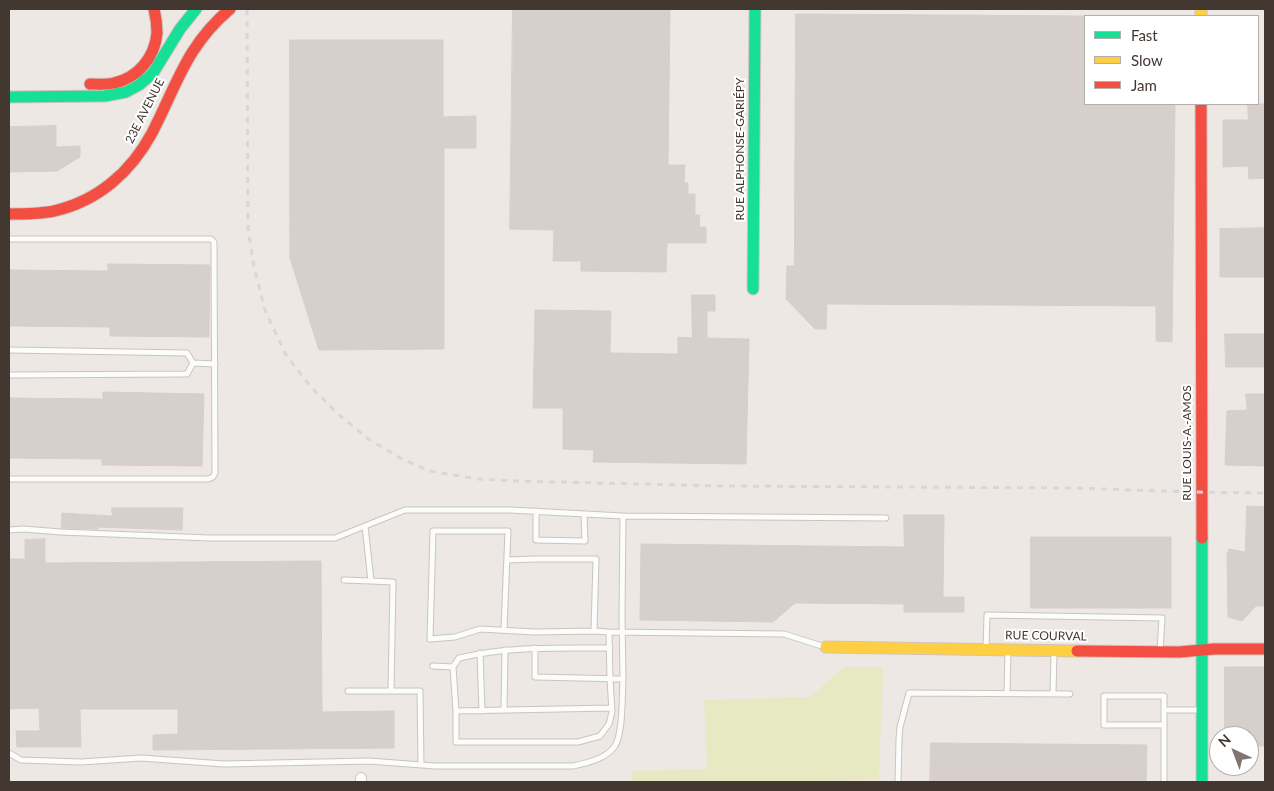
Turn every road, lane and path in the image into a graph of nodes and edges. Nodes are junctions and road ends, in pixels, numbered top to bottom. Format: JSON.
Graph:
{"nodes":[{"id":1,"x":154,"y":9,"type":"edge"},
{"id":2,"x":196,"y":9,"type":"edge"},
{"id":3,"x":230,"y":9,"type":"edge"},
{"id":4,"x":755,"y":9,"type":"edge"},
{"id":5,"x":81,"y":84,"type":"dead end"},
{"id":6,"x":9,"y":96,"type":"edge"},
{"id":7,"x":1201,"y":105,"type":"edge"},
{"id":8,"x":9,"y":214,"type":"edge"},
{"id":9,"x":9,"y":239,"type":"edge"},
{"id":10,"x":753,"y":288,"type":"dead end"},
{"id":11,"x":9,"y":350,"type":"edge"},
{"id":12,"x":193,"y":363,"type":"junction"},
{"id":13,"x":215,"y":364,"type":"junction"},
{"id":14,"x":9,"y":375,"type":"edge"},
{"id":15,"x":9,"y":478,"type":"edge"},
{"id":16,"x":536,"y":511,"type":"junction"},
{"id":17,"x":584,"y":514,"type":"junction"},
{"id":18,"x":623,"y":516,"type":"junction"},
{"id":19,"x":886,"y":518,"type":"dead end"},
{"id":20,"x":365,"y":526,"type":"junction"},
{"id":21,"x":9,"y":530,"type":"edge"},
{"id":22,"x":507,"y":560,"type":"junction"},
{"id":23,"x":344,"y":580,"type":"dead end"},
{"id":24,"x":371,"y":581,"type":"junction"},
{"id":25,"x":504,"y":630,"type":"junction"},
{"id":26,"x":594,"y":631,"type":"junction"},
{"id":27,"x":610,"y":632,"type":"junction"},
{"id":28,"x":622,"y":632,"type":"junction"},
{"id":29,"x":826,"y":647,"type":"joint"},
{"id":30,"x":535,"y":648,"type":"junction"},
{"id":31,"x":610,"y":648,"type":"junction"},
{"id":32,"x":986,"y":649,"type":"junction"},
{"id":33,"x":1265,"y":649,"type":"edge"},
{"id":34,"x":505,"y":650,"type":"junction"},
{"id":35,"x":1008,"y":650,"type":"junction"},
{"id":36,"x":1054,"y":650,"type":"junction"},
{"id":37,"x":1202,"y":650,"type":"junction"},
{"id":38,"x":1160,"y":652,"type":"junction"},
{"id":39,"x":480,"y":653,"type":"junction"},
{"id":40,"x":433,"y":666,"type":"dead end"},
{"id":41,"x":453,"y":667,"type":"junction"},
{"id":42,"x":610,"y":679,"type":"junction"},
{"id":43,"x":623,"y":679,"type":"junction"},
{"id":44,"x":348,"y":691,"type":"dead end"},
{"id":45,"x":391,"y":691,"type":"junction"},
{"id":46,"x":1007,"y":694,"type":"junction"},
{"id":47,"x":1053,"y":694,"type":"junction"},
{"id":48,"x":1070,"y":694,"type":"dead end"},
{"id":49,"x":611,"y":708,"type":"junction"},
{"id":50,"x":504,"y":710,"type":"junction"},
{"id":51,"x":1164,"y":710,"type":"junction"},
{"id":52,"x":1202,"y":710,"type":"junction"},
{"id":53,"x":456,"y":711,"type":"junction"},
{"id":54,"x":482,"y":711,"type":"junction"},
{"id":55,"x":609,"y":724,"type":"junction"},
{"id":56,"x":1164,"y":726,"type":"junction"},
{"id":57,"x":620,"y":728,"type":"junction"},
{"id":58,"x":9,"y":753,"type":"edge"},
{"id":59,"x":421,"y":765,"type":"junction"},
{"id":60,"x":898,"y":782,"type":"edge"},
{"id":61,"x":1164,"y":782,"type":"edge"},
{"id":62,"x":1202,"y":782,"type":"edge"}],
"edges":[{"from":1,"to":5,"type":"main road"},
{"from":2,"to":6,"type":"main road"},
{"from":3,"to":8,"type":"main road","name":"23E AVENUE"},
{"from":4,"to":10,"type":"main road","name":"RUE ALPHONSE-GARIÉPY"},
{"from":7,"to":37,"type":"main road","name":"RUE LOUIS-A.-AMOS"},
{"from":9,"to":13,"type":"lane"},
{"from":11,"to":12,"type":"lane"},
{"from":12,"to":13,"type":"lane"},
{"from":12,"to":14,"type":"lane"},
{"from":13,"to":15,"type":"lane"},
{"from":16,"to":17,"type":"lane"},
{"from":16,"to":17,"type":"lane"},
{"from":16,"to":20,"type":"lane"},
{"from":17,"to":18,"type":"lane"},
{"from":18,"to":19,"type":"lane"},
{"from":18,"to":28,"type":"lane"},
{"from":20,"to":21,"type":"lane"},
{"from":20,"to":24,"type":"lane"},
{"from":22,"to":25,"type":"lane"},
{"from":22,"to":25,"type":"lane"},
{"from":22,"to":26,"type":"lane"},
{"from":23,"to":24,"type":"lane"},
{"from":24,"to":45,"type":"lane"},
{"from":25,"to":26,"type":"lane"},
{"from":26,"to":27,"type":"lane"},
{"from":27,"to":28,"type":"lane"},
{"from":27,"to":31,"type":"lane"},
{"from":28,"to":29,"type":"lane"},
{"from":28,"to":43,"type":"lane"},
{"from":29,"to":32,"type":"main road","name":"RUE COURVAL"},
{"from":30,"to":31,"type":"lane"},
{"from":30,"to":34,"type":"lane"},
{"from":30,"to":42,"type":"lane"},
{"from":31,"to":42,"type":"lane"},
{"from":32,"to":35,"type":"main road","name":"RUE COURVAL"},
{"from":32,"to":38,"type":"lane"},
{"from":33,"to":37,"type":"main road","name":"RUE COURVAL"},
{"from":34,"to":39,"type":"lane"},
{"from":34,"to":50,"type":"lane"},
{"from":35,"to":36,"type":"main road","name":"RUE COURVAL"},
{"from":35,"to":46,"type":"lane"},
{"from":36,"to":38,"type":"main road","name":"RUE COURVAL"},
{"from":36,"to":47,"type":"lane"},
{"from":37,"to":38,"type":"main road","name":"RUE COURVAL"},
{"from":37,"to":52,"type":"main road","name":"RUE LOUIS-A.-AMOS"},
{"from":39,"to":41,"type":"lane"},
{"from":39,"to":54,"type":"lane"},
{"from":40,"to":41,"type":"lane"},
{"from":41,"to":53,"type":"lane"},
{"from":42,"to":43,"type":"lane"},
{"from":42,"to":49,"type":"lane"},
{"from":43,"to":57,"type":"lane"},
{"from":44,"to":45,"type":"lane"},
{"from":45,"to":59,"type":"lane"},
{"from":46,"to":47,"type":"lane"},
{"from":46,"to":60,"type":"lane"},
{"from":47,"to":48,"type":"lane"},
{"from":49,"to":50,"type":"lane"},
{"from":49,"to":55,"type":"lane"},
{"from":50,"to":54,"type":"lane"},
{"from":51,"to":52,"type":"lane"},
{"from":51,"to":56,"type":"lane"},
{"from":51,"to":56,"type":"lane"},
{"from":52,"to":62,"type":"main road","name":"RUE LOUIS-A.-AMOS"},
{"from":53,"to":54,"type":"lane"},
{"from":53,"to":55,"type":"lane"},
{"from":55,"to":57,"type":"lane"},
{"from":56,"to":61,"type":"lane"},
{"from":57,"to":59,"type":"lane"},
{"from":58,"to":59,"type":"lane"}]}
